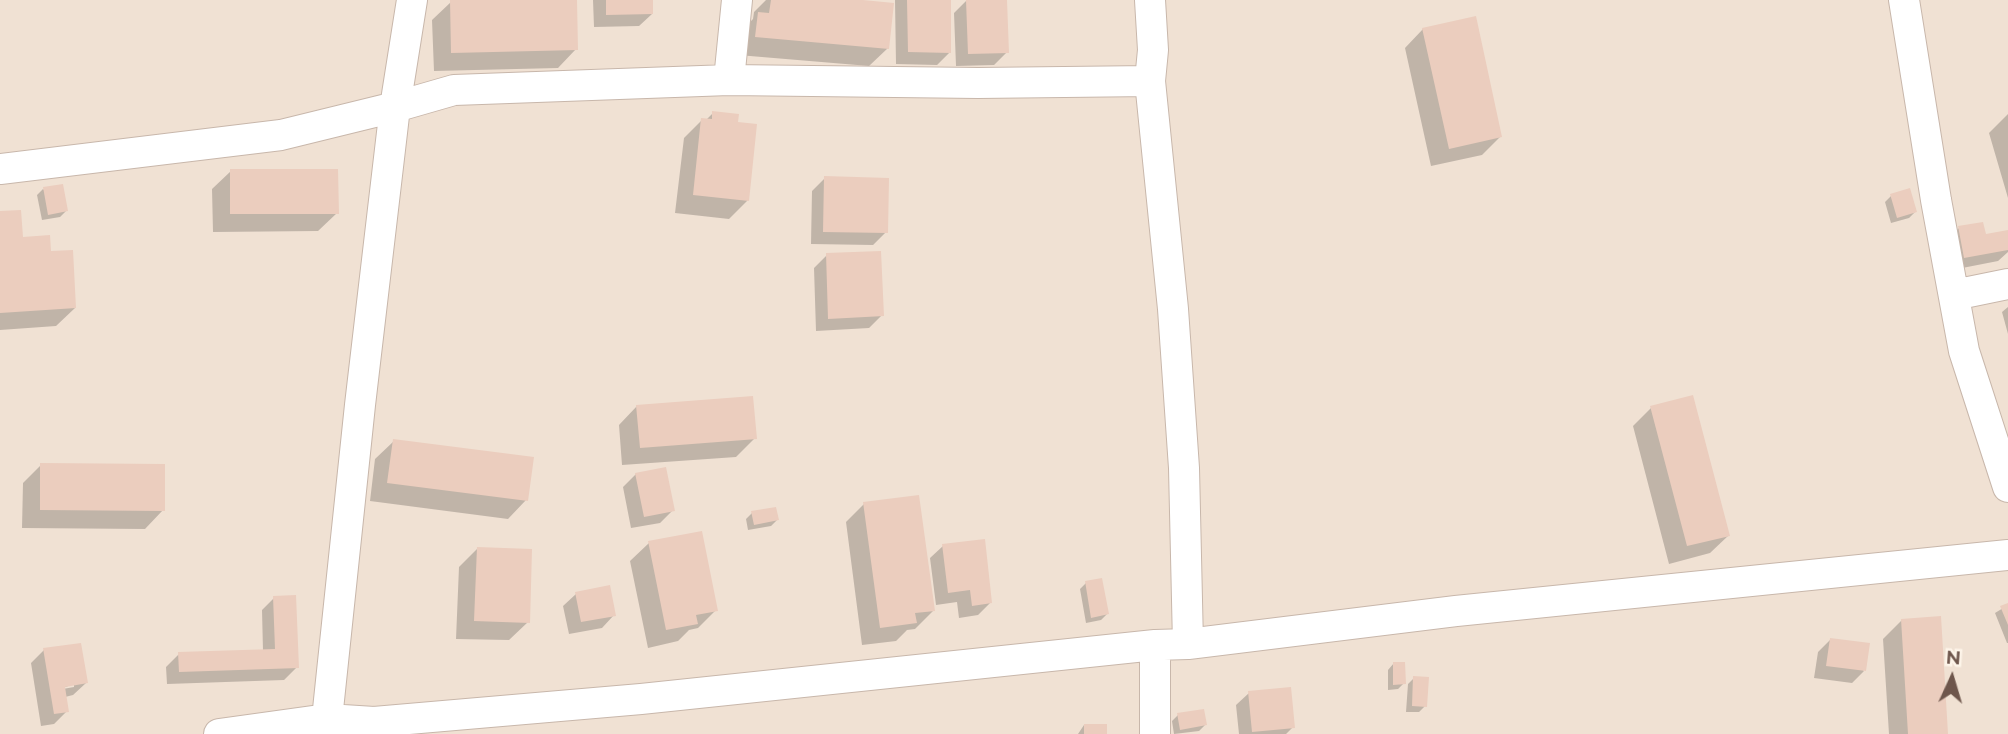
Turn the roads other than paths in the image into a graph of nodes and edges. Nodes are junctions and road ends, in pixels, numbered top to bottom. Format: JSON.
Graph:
{"nodes":[{"id":1,"x":412,"y":0,"type":"edge"},
{"id":2,"x":737,"y":0,"type":"edge"},
{"id":3,"x":1150,"y":0,"type":"edge"},
{"id":4,"x":1903,"y":0,"type":"edge"},
{"id":5,"x":729,"y":80,"type":"junction"},
{"id":6,"x":1150,"y":81,"type":"junction"},
{"id":7,"x":395,"y":107,"type":"junction"},
{"id":8,"x":0,"y":169,"type":"edge"},
{"id":9,"x":2008,"y":284,"type":"edge"},
{"id":10,"x":1954,"y":295,"type":"junction"},
{"id":11,"x":2008,"y":487,"type":"edge"},
{"id":12,"x":2008,"y":555,"type":"edge"},
{"id":13,"x":1188,"y":644,"type":"junction"},
{"id":14,"x":1155,"y":645,"type":"junction"},
{"id":15,"x":327,"y":719,"type":"junction"},
{"id":16,"x":375,"y":728,"type":"edge"},
{"id":17,"x":219,"y":734,"type":"edge"},
{"id":18,"x":1155,"y":734,"type":"edge"}],
"edges":[{"from":1,"to":7,"type":"street"},
{"from":2,"to":5,"type":"street"},
{"from":3,"to":6,"type":"street"},
{"from":4,"to":10,"type":"street"},
{"from":5,"to":6,"type":"street"},
{"from":5,"to":7,"type":"street"},
{"from":6,"to":13,"type":"street"},
{"from":7,"to":8,"type":"street"},
{"from":7,"to":15,"type":"street"},
{"from":9,"to":10,"type":"street"},
{"from":10,"to":11,"type":"street"},
{"from":12,"to":13,"type":"street"},
{"from":13,"to":14,"type":"street"},
{"from":14,"to":16,"type":"street"},
{"from":14,"to":18,"type":"street"},
{"from":15,"to":16,"type":"street"},
{"from":15,"to":17,"type":"street"}]}
